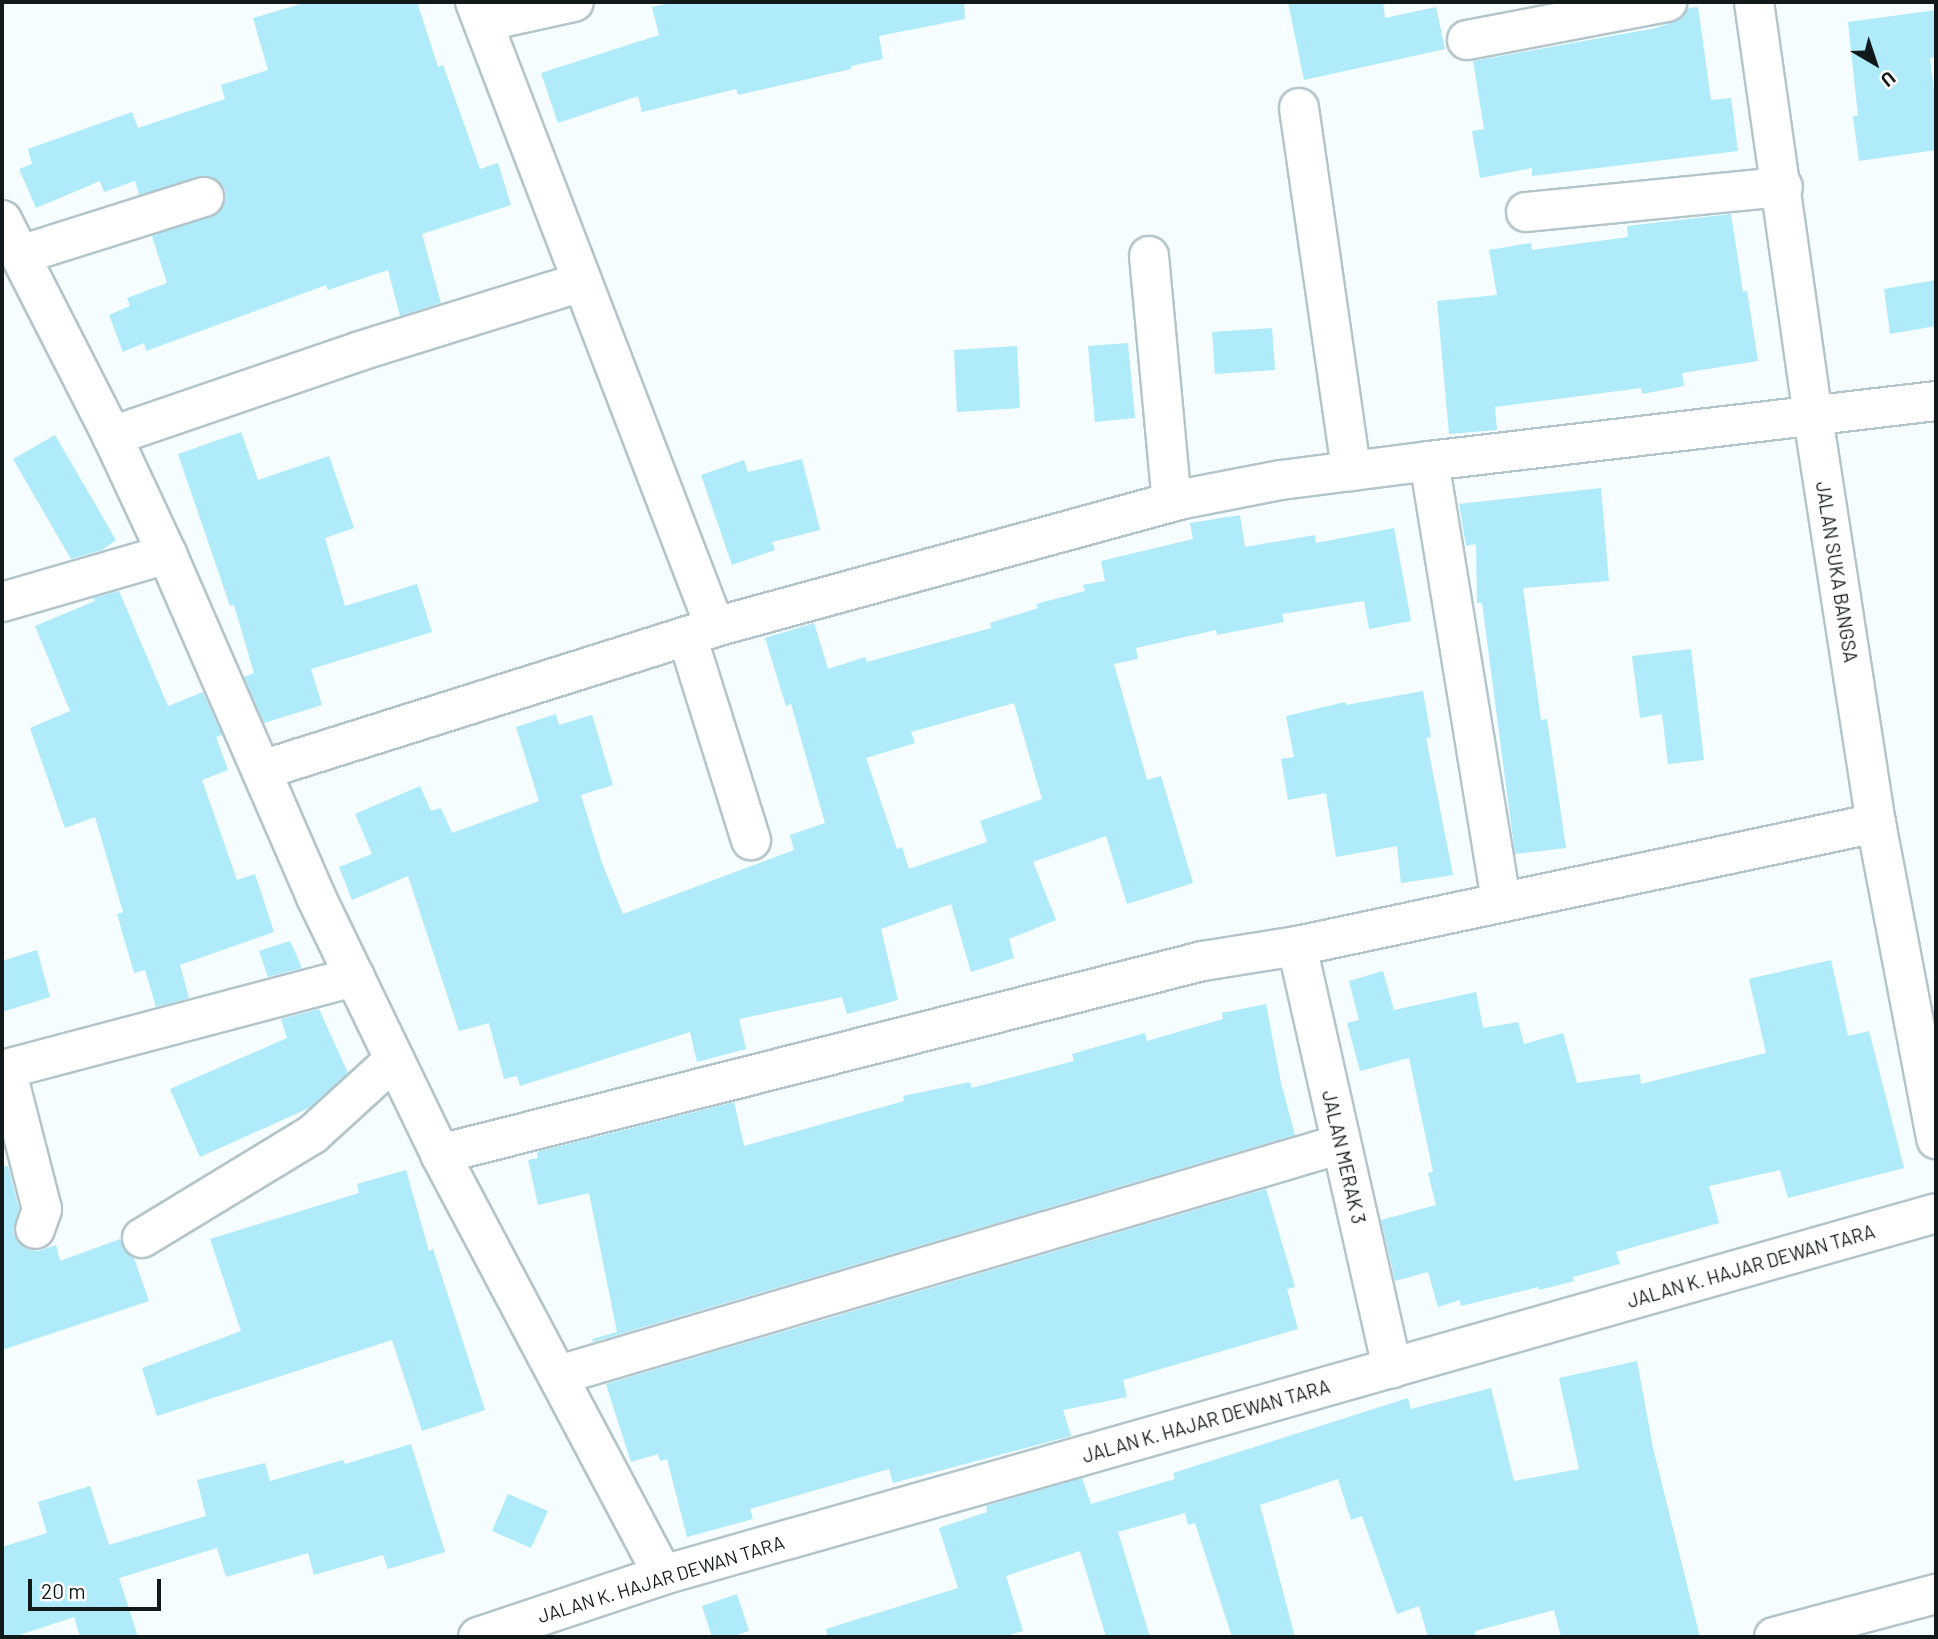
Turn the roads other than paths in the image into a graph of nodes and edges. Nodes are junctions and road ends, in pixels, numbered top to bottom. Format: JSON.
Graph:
{"nodes":[{"id":1,"x":574,"y":2,"type":"edge"},
{"id":2,"x":1667,"y":2,"type":"edge"},
{"id":3,"x":1754,"y":2,"type":"edge"},
{"id":4,"x":479,"y":12,"type":"edge"},
{"id":5,"x":1467,"y":40,"type":"dead end"},
{"id":6,"x":1299,"y":108,"type":"dead end"},
{"id":7,"x":1783,"y":187,"type":"junction"},
{"id":8,"x":204,"y":197,"type":"dead end"},
{"id":9,"x":1526,"y":212,"type":"dead end"},
{"id":10,"x":2,"y":220,"type":"edge"},
{"id":11,"x":20,"y":256,"type":"junction"},
{"id":12,"x":1149,"y":256,"type":"dead end"},
{"id":13,"x":581,"y":282,"type":"junction"},
{"id":14,"x":1936,"y":401,"type":"edge"},
{"id":15,"x":1813,"y":417,"type":"junction"},
{"id":16,"x":112,"y":436,"type":"junction"},
{"id":17,"x":1429,"y":461,"type":"junction"},
{"id":18,"x":1351,"y":471,"type":"junction"},
{"id":19,"x":1172,"y":502,"type":"junction"},
{"id":20,"x":167,"y":554,"type":"junction"},
{"id":21,"x":2,"y":602,"type":"edge"},
{"id":22,"x":701,"y":631,"type":"junction"},
{"id":23,"x":262,"y":770,"type":"junction"},
{"id":24,"x":1876,"y":823,"type":"junction"},
{"id":25,"x":751,"y":840,"type":"dead end"},
{"id":26,"x":1501,"y":902,"type":"junction"},
{"id":27,"x":1297,"y":946,"type":"junction"},
{"id":28,"x":355,"y":977,"type":"junction"},
{"id":29,"x":394,"y":1060,"type":"junction"},
{"id":30,"x":4,"y":1069,"type":"edge"},
{"id":31,"x":1936,"y":1139,"type":"edge"},
{"id":32,"x":1341,"y":1144,"type":"junction"},
{"id":33,"x":440,"y":1154,"type":"junction"},
{"id":34,"x":1936,"y":1213,"type":"edge"},
{"id":35,"x":35,"y":1229,"type":"dead end"},
{"id":36,"x":142,"y":1238,"type":"dead end"},
{"id":37,"x":1392,"y":1368,"type":"junction"},
{"id":38,"x":559,"y":1375,"type":"junction"},
{"id":39,"x":663,"y":1575,"type":"junction"},
{"id":40,"x":1936,"y":1594,"type":"edge"},
{"id":41,"x":478,"y":1637,"type":"edge"},
{"id":42,"x":1774,"y":1637,"type":"edge"}],
"edges":[{"from":1,"to":4,"type":"street"},
{"from":2,"to":5,"type":"street"},
{"from":3,"to":7,"type":"street","name":"JALAN SUKA BANGSA"},
{"from":4,"to":13,"type":"street"},
{"from":6,"to":18,"type":"street"},
{"from":7,"to":9,"type":"street"},
{"from":7,"to":15,"type":"street","name":"JALAN SUKA BANGSA"},
{"from":8,"to":11,"type":"street"},
{"from":10,"to":11,"type":"street"},
{"from":11,"to":16,"type":"street"},
{"from":12,"to":19,"type":"street"},
{"from":13,"to":16,"type":"street"},
{"from":13,"to":22,"type":"street"},
{"from":14,"to":15,"type":"street"},
{"from":15,"to":17,"type":"street"},
{"from":15,"to":24,"type":"street","name":"JALAN SUKA BANGSA"},
{"from":16,"to":20,"type":"street"},
{"from":17,"to":18,"type":"street"},
{"from":17,"to":26,"type":"street"},
{"from":18,"to":19,"type":"street"},
{"from":19,"to":22,"type":"street"},
{"from":20,"to":21,"type":"street"},
{"from":20,"to":23,"type":"street"},
{"from":22,"to":23,"type":"street"},
{"from":22,"to":25,"type":"street"},
{"from":23,"to":28,"type":"street"},
{"from":24,"to":26,"type":"street"},
{"from":24,"to":31,"type":"street","name":"JALAN SUKA BANGSA"},
{"from":26,"to":27,"type":"street"},
{"from":27,"to":32,"type":"street","name":"JALAN MERAK 3"},
{"from":27,"to":33,"type":"street"},
{"from":28,"to":29,"type":"street"},
{"from":28,"to":30,"type":"street"},
{"from":29,"to":33,"type":"street"},
{"from":29,"to":36,"type":"street"},
{"from":30,"to":35,"type":"street"},
{"from":32,"to":37,"type":"street","name":"JALAN MERAK 3"},
{"from":32,"to":38,"type":"street"},
{"from":33,"to":38,"type":"street"},
{"from":34,"to":37,"type":"street","name":"JALAN K. HAJAR DEWAN TARA"},
{"from":37,"to":39,"type":"street","name":"JALAN K. HAJAR DEWAN TARA"},
{"from":38,"to":39,"type":"street"},
{"from":39,"to":41,"type":"street","name":"JALAN K. HAJAR DEWAN TARA"},
{"from":40,"to":42,"type":"street"}]}
